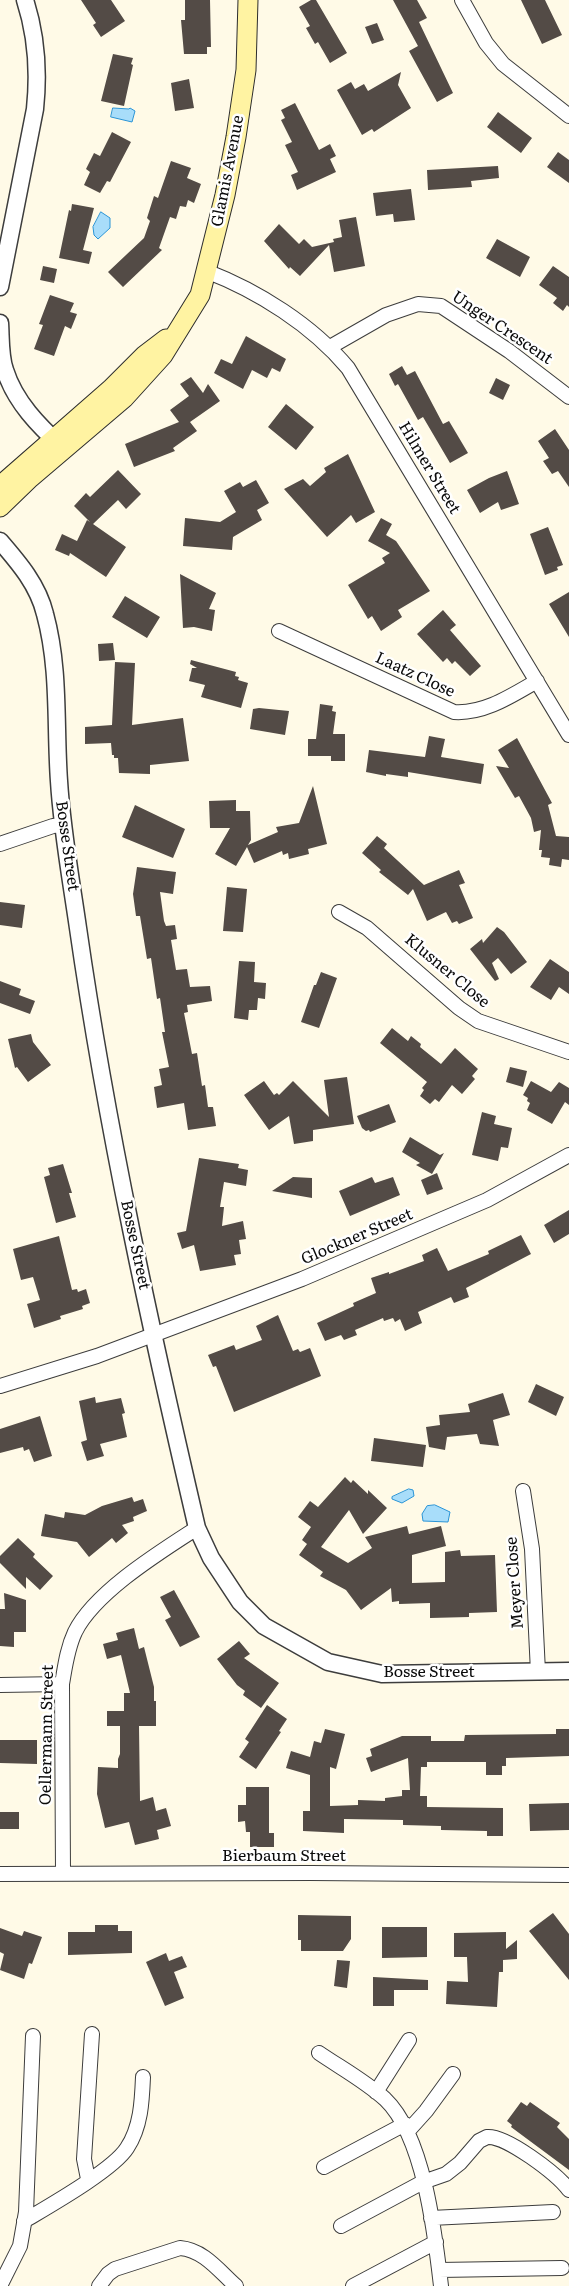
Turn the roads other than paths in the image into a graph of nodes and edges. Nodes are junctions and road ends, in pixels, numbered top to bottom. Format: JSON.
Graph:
{"nodes":[{"id":1,"x":25,"y":0,"type":"edge"},
{"id":2,"x":248,"y":0,"type":"edge"},
{"id":3,"x":462,"y":0,"type":"edge"},
{"id":4,"x":569,"y":116,"type":"edge"},
{"id":5,"x":6,"y":226,"type":"edge"},
{"id":6,"x":206,"y":271,"type":"junction"},
{"id":7,"x":0,"y":288,"type":"edge"},
{"id":8,"x":0,"y":324,"type":"edge"},
{"id":9,"x":330,"y":347,"type":"junction"},
{"id":10,"x":569,"y":397,"type":"edge"},
{"id":11,"x":59,"y":444,"type":"junction"},
{"id":12,"x":0,"y":486,"type":"edge"},
{"id":13,"x":0,"y":507,"type":"edge"},
{"id":14,"x":0,"y":541,"type":"edge"},
{"id":15,"x":279,"y":631,"type":"dead end"},
{"id":16,"x":537,"y":681,"type":"junction"},
{"id":17,"x":569,"y":735,"type":"edge"},
{"id":18,"x":63,"y":825,"type":"junction"},
{"id":19,"x":0,"y":844,"type":"edge"},
{"id":20,"x":339,"y":912,"type":"dead end"},
{"id":21,"x":569,"y":1052,"type":"edge"},
{"id":22,"x":569,"y":1155,"type":"edge"},
{"id":23,"x":153,"y":1336,"type":"junction"},
{"id":24,"x":0,"y":1386,"type":"edge"},
{"id":25,"x":523,"y":1491,"type":"dead end"},
{"id":26,"x":198,"y":1528,"type":"junction"},
{"id":27,"x":569,"y":1671,"type":"edge"},
{"id":28,"x":538,"y":1672,"type":"junction"},
{"id":29,"x":62,"y":1684,"type":"junction"},
{"id":30,"x":0,"y":1685,"type":"edge"},
{"id":31,"x":63,"y":1873,"type":"junction"},
{"id":32,"x":0,"y":1874,"type":"edge"},
{"id":33,"x":569,"y":1875,"type":"edge"},
{"id":34,"x":92,"y":2034,"type":"dead end"},
{"id":35,"x":33,"y":2036,"type":"dead end"},
{"id":36,"x":409,"y":2040,"type":"dead end"},
{"id":37,"x":319,"y":2053,"type":"dead end"},
{"id":38,"x":453,"y":2074,"type":"dead end"},
{"id":39,"x":143,"y":2077,"type":"dead end"},
{"id":40,"x":376,"y":2092,"type":"junction"},
{"id":41,"x":406,"y":2128,"type":"junction"},
{"id":42,"x":324,"y":2166,"type":"dead end"},
{"id":43,"x":88,"y":2180,"type":"junction"},
{"id":44,"x":423,"y":2182,"type":"junction"},
{"id":45,"x":569,"y":2190,"type":"edge"},
{"id":46,"x":553,"y":2212,"type":"dead end"},
{"id":47,"x":431,"y":2218,"type":"junction"},
{"id":48,"x":24,"y":2221,"type":"junction"},
{"id":49,"x":341,"y":2226,"type":"dead end"},
{"id":50,"x":436,"y":2242,"type":"junction"},
{"id":51,"x":562,"y":2268,"type":"dead end"},
{"id":52,"x":439,"y":2270,"type":"junction"},
{"id":53,"x":0,"y":2286,"type":"edge"},
{"id":54,"x":100,"y":2286,"type":"edge"},
{"id":55,"x":236,"y":2286,"type":"edge"},
{"id":56,"x":353,"y":2286,"type":"edge"},
{"id":57,"x":441,"y":2286,"type":"edge"}],
"edges":[{"from":1,"to":5,"type":"street"},
{"from":2,"to":6,"type":"main road","name":"Glamis Avenue"},
{"from":3,"to":4,"type":"street"},
{"from":5,"to":7,"type":"street"},
{"from":6,"to":9,"type":"street","name":"Hilmer Street"},
{"from":6,"to":11,"type":"main road","name":"Glamis Avenue"},
{"from":8,"to":11,"type":"street"},
{"from":9,"to":10,"type":"street","name":"Unger Crescent"},
{"from":9,"to":16,"type":"street","name":"Hilmer Street"},
{"from":11,"to":12,"type":"main road","name":"Glamis Avenue"},
{"from":11,"to":13,"type":"main road","name":"Glamis Avenue"},
{"from":14,"to":18,"type":"street","name":"Bosse Street"},
{"from":15,"to":16,"type":"street","name":"Laatz Close"},
{"from":16,"to":17,"type":"street","name":"Hilmer Street"},
{"from":18,"to":19,"type":"street"},
{"from":18,"to":23,"type":"street","name":"Bosse Street"},
{"from":20,"to":21,"type":"street","name":"Klusner Close"},
{"from":22,"to":23,"type":"street","name":"Glockner Street"},
{"from":23,"to":24,"type":"street"},
{"from":23,"to":26,"type":"street","name":"Bosse Street"},
{"from":25,"to":28,"type":"street","name":"Meyer Close"},
{"from":26,"to":28,"type":"street","name":"Bosse Street"},
{"from":26,"to":29,"type":"street","name":"Oellermann Street"},
{"from":27,"to":28,"type":"street","name":"Bosse Street"},
{"from":29,"to":30,"type":"street"},
{"from":29,"to":31,"type":"street","name":"Oellermann Street"},
{"from":31,"to":32,"type":"street","name":"Bierbaum Street"},
{"from":31,"to":33,"type":"street","name":"Bierbaum Street"},
{"from":34,"to":43,"type":"street"},
{"from":35,"to":48,"type":"street"},
{"from":36,"to":40,"type":"street"},
{"from":37,"to":40,"type":"street"},
{"from":38,"to":41,"type":"street"},
{"from":39,"to":43,"type":"street"},
{"from":40,"to":41,"type":"street"},
{"from":41,"to":42,"type":"street"},
{"from":41,"to":44,"type":"street"},
{"from":43,"to":48,"type":"street"},
{"from":44,"to":45,"type":"street"},
{"from":44,"to":47,"type":"street"},
{"from":44,"to":49,"type":"street"},
{"from":46,"to":47,"type":"street"},
{"from":47,"to":50,"type":"street"},
{"from":48,"to":53,"type":"street"},
{"from":50,"to":52,"type":"street"},
{"from":50,"to":56,"type":"street"},
{"from":51,"to":52,"type":"street"},
{"from":52,"to":57,"type":"street"},
{"from":54,"to":55,"type":"street"}]}
